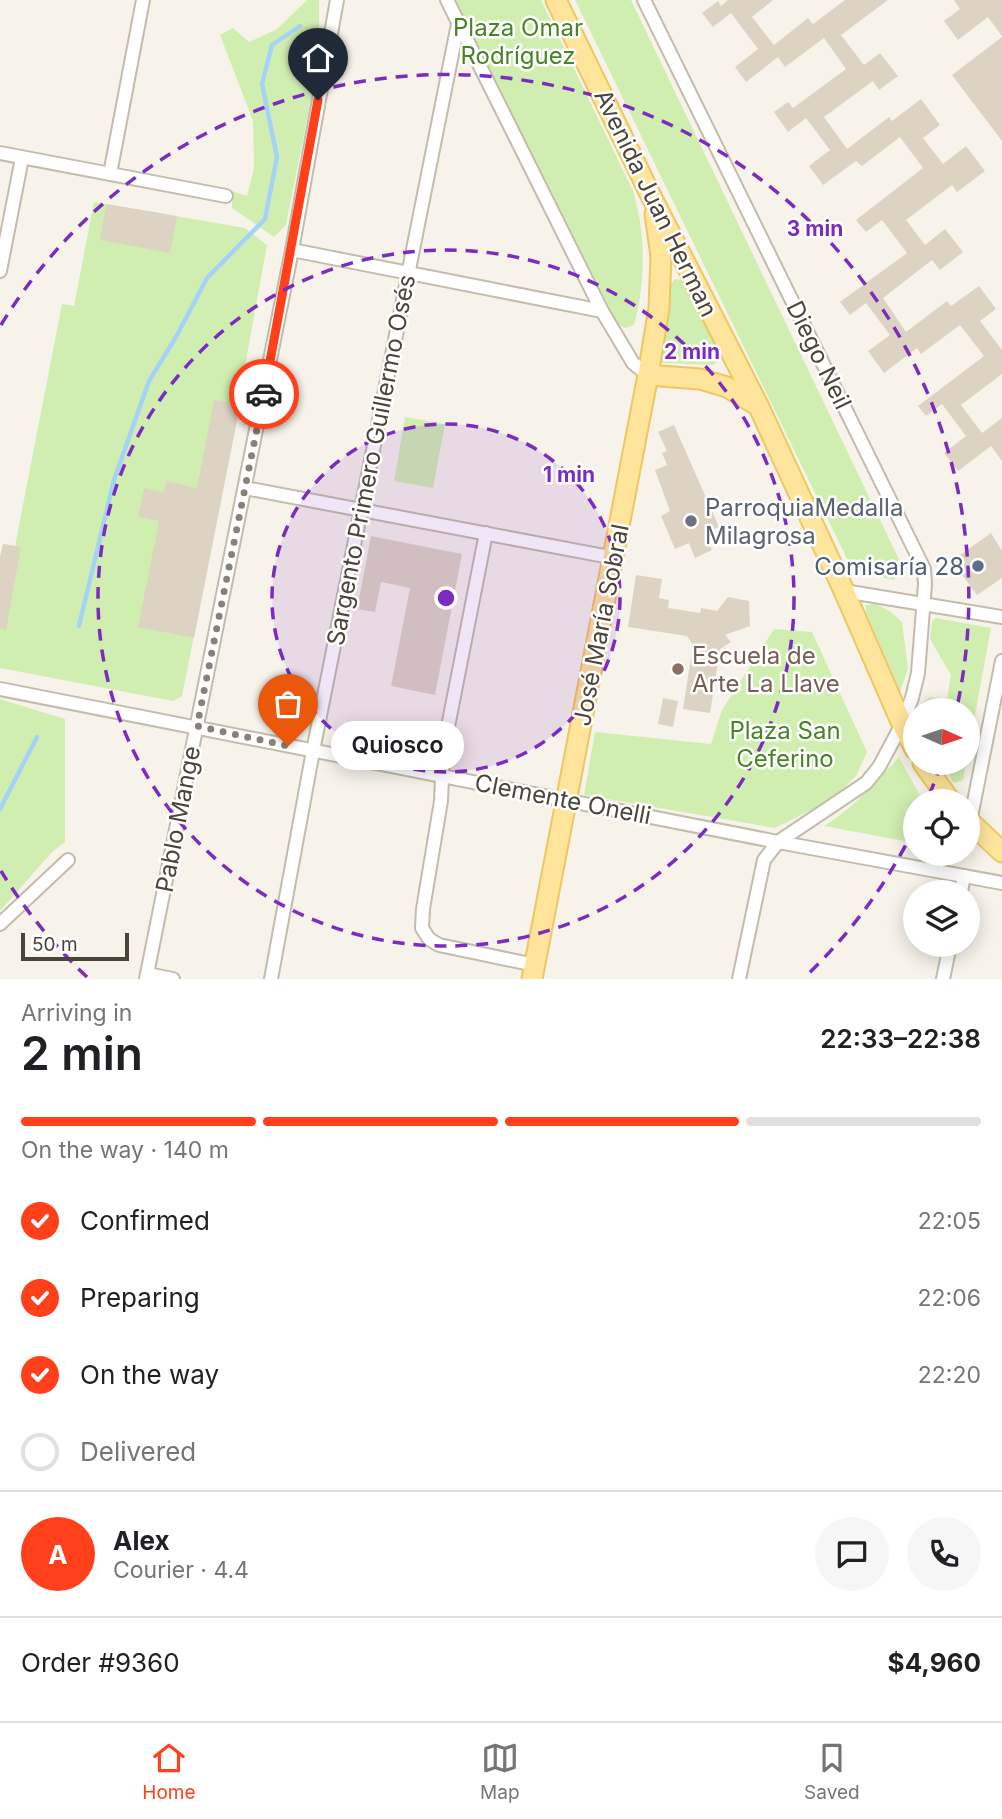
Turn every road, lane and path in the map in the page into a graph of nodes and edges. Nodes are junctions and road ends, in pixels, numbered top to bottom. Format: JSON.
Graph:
{"nodes":[{"id":1,"x":143,"y":0,"type":"edge"},
{"id":2,"x":337,"y":0,"type":"edge"},
{"id":3,"x":447,"y":0,"type":"edge"},
{"id":4,"x":556,"y":0,"type":"edge"},
{"id":5,"x":644,"y":0,"type":"edge"},
{"id":6,"x":458,"y":24,"type":"junction"},
{"id":7,"x":0,"y":153,"type":"edge"},
{"id":8,"x":22,"y":158,"type":"junction"},
{"id":9,"x":110,"y":174,"type":"junction"},
{"id":10,"x":226,"y":196,"type":"dead end"},
{"id":11,"x":653,"y":200,"type":"junction"},
{"id":12,"x":292,"y":250,"type":"junction"},
{"id":13,"x":0,"y":271,"type":"edge"},
{"id":14,"x":408,"y":273,"type":"junction"},
{"id":15,"x":602,"y":311,"type":"junction"},
{"id":16,"x":648,"y":375,"type":"junction"},
{"id":17,"x":758,"y":405,"type":"junction"},
{"id":18,"x":245,"y":488,"type":"junction"},
{"id":19,"x":361,"y":509,"type":"junction"},
{"id":20,"x":486,"y":533,"type":"junction"},
{"id":21,"x":615,"y":558,"type":"junction"},
{"id":22,"x":844,"y":591,"type":"junction"},
{"id":23,"x":924,"y":605,"type":"junction"},
{"id":24,"x":1002,"y":617,"type":"edge"},
{"id":25,"x":1002,"y":662,"type":"edge"},
{"id":26,"x":0,"y":689,"type":"edge"},
{"id":27,"x":902,"y":724,"type":"junction"},
{"id":28,"x":197,"y":726,"type":"junction"},
{"id":29,"x":313,"y":751,"type":"junction"},
{"id":30,"x":442,"y":775,"type":"junction"},
{"id":31,"x":976,"y":789,"type":"edge"},
{"id":32,"x":567,"y":801,"type":"junction"},
{"id":33,"x":980,"y":831,"type":"edge"},
{"id":34,"x":778,"y":842,"type":"junction"},
{"id":35,"x":1002,"y":852,"type":"edge"},
{"id":36,"x":68,"y":860,"type":"dead end"},
{"id":37,"x":964,"y":876,"type":"junction"},
{"id":38,"x":963,"y":880,"type":"edge"},
{"id":39,"x":1002,"y":883,"type":"edge"},
{"id":40,"x":0,"y":924,"type":"edge"},
{"id":41,"x":948,"y":957,"type":"edge"},
{"id":42,"x":534,"y":972,"type":"edge"},
{"id":43,"x":146,"y":976,"type":"edge"},
{"id":44,"x":173,"y":979,"type":"edge"},
{"id":45,"x":271,"y":979,"type":"edge"},
{"id":46,"x":739,"y":979,"type":"edge"},
{"id":47,"x":943,"y":979,"type":"edge"}],
"edges":[{"from":1,"to":9,"type":"street"},
{"from":2,"to":12,"type":"street","name":"Pablo Mange"},
{"from":3,"to":6,"type":"street"},
{"from":4,"to":11,"type":"main road","name":"Avenida Juan Herman"},
{"from":5,"to":23,"type":"street","name":"Diego Neil"},
{"from":6,"to":14,"type":"street","name":"Sargento Primero Guillermo Osés"},
{"from":6,"to":15,"type":"street"},
{"from":7,"to":8,"type":"street"},
{"from":8,"to":9,"type":"street"},
{"from":8,"to":13,"type":"street"},
{"from":9,"to":10,"type":"street"},
{"from":11,"to":16,"type":"main road","name":"José María Sobral"},
{"from":11,"to":17,"type":"main road","name":"Avenida Juan Herman"},
{"from":12,"to":14,"type":"street"},
{"from":12,"to":18,"type":"street","name":"Pablo Mange"},
{"from":14,"to":15,"type":"street"},
{"from":14,"to":19,"type":"street","name":"Sargento Primero Guillermo Osés"},
{"from":15,"to":16,"type":"street"},
{"from":16,"to":17,"type":"main road"},
{"from":16,"to":21,"type":"main road","name":"José María Sobral"},
{"from":17,"to":22,"type":"main road","name":"Avenida Juan Herman"},
{"from":18,"to":19,"type":"street"},
{"from":18,"to":28,"type":"street","name":"Pablo Mange"},
{"from":19,"to":20,"type":"street"},
{"from":19,"to":29,"type":"street","name":"Sargento Primero Guillermo Osés"},
{"from":20,"to":21,"type":"street"},
{"from":20,"to":30,"type":"street","name":"José María Sobral"},
{"from":21,"to":32,"type":"main road","name":"José María Sobral"},
{"from":22,"to":23,"type":"street"},
{"from":22,"to":27,"type":"main road","name":"Avenida Juan Herman"},
{"from":23,"to":24,"type":"street"},
{"from":23,"to":27,"type":"street","name":"Diego Neil"},
{"from":25,"to":31,"type":"street"},
{"from":26,"to":28,"type":"street","name":"Clemente Onelli"},
{"from":27,"to":34,"type":"street","name":"Diego Neil"},
{"from":28,"to":29,"type":"street","name":"Clemente Onelli"},
{"from":28,"to":43,"type":"street","name":"Pablo Mange"},
{"from":29,"to":30,"type":"street","name":"Clemente Onelli"},
{"from":29,"to":45,"type":"street","name":"Sargento Primero Guillermo Osés"},
{"from":30,"to":32,"type":"street","name":"Clemente Onelli"},
{"from":30,"to":42,"type":"street","name":"José María Sobral"},
{"from":32,"to":34,"type":"street","name":"Clemente Onelli"},
{"from":32,"to":42,"type":"main road","name":"José María Sobral"},
{"from":33,"to":35,"type":"main road"},
{"from":34,"to":37,"type":"street","name":"Clemente Onelli"},
{"from":34,"to":46,"type":"street"},
{"from":36,"to":40,"type":"street"},
{"from":37,"to":38,"type":"street"},
{"from":37,"to":39,"type":"street","name":"Clemente Onelli"},
{"from":41,"to":47,"type":"street"},
{"from":43,"to":44,"type":"street"}]}
